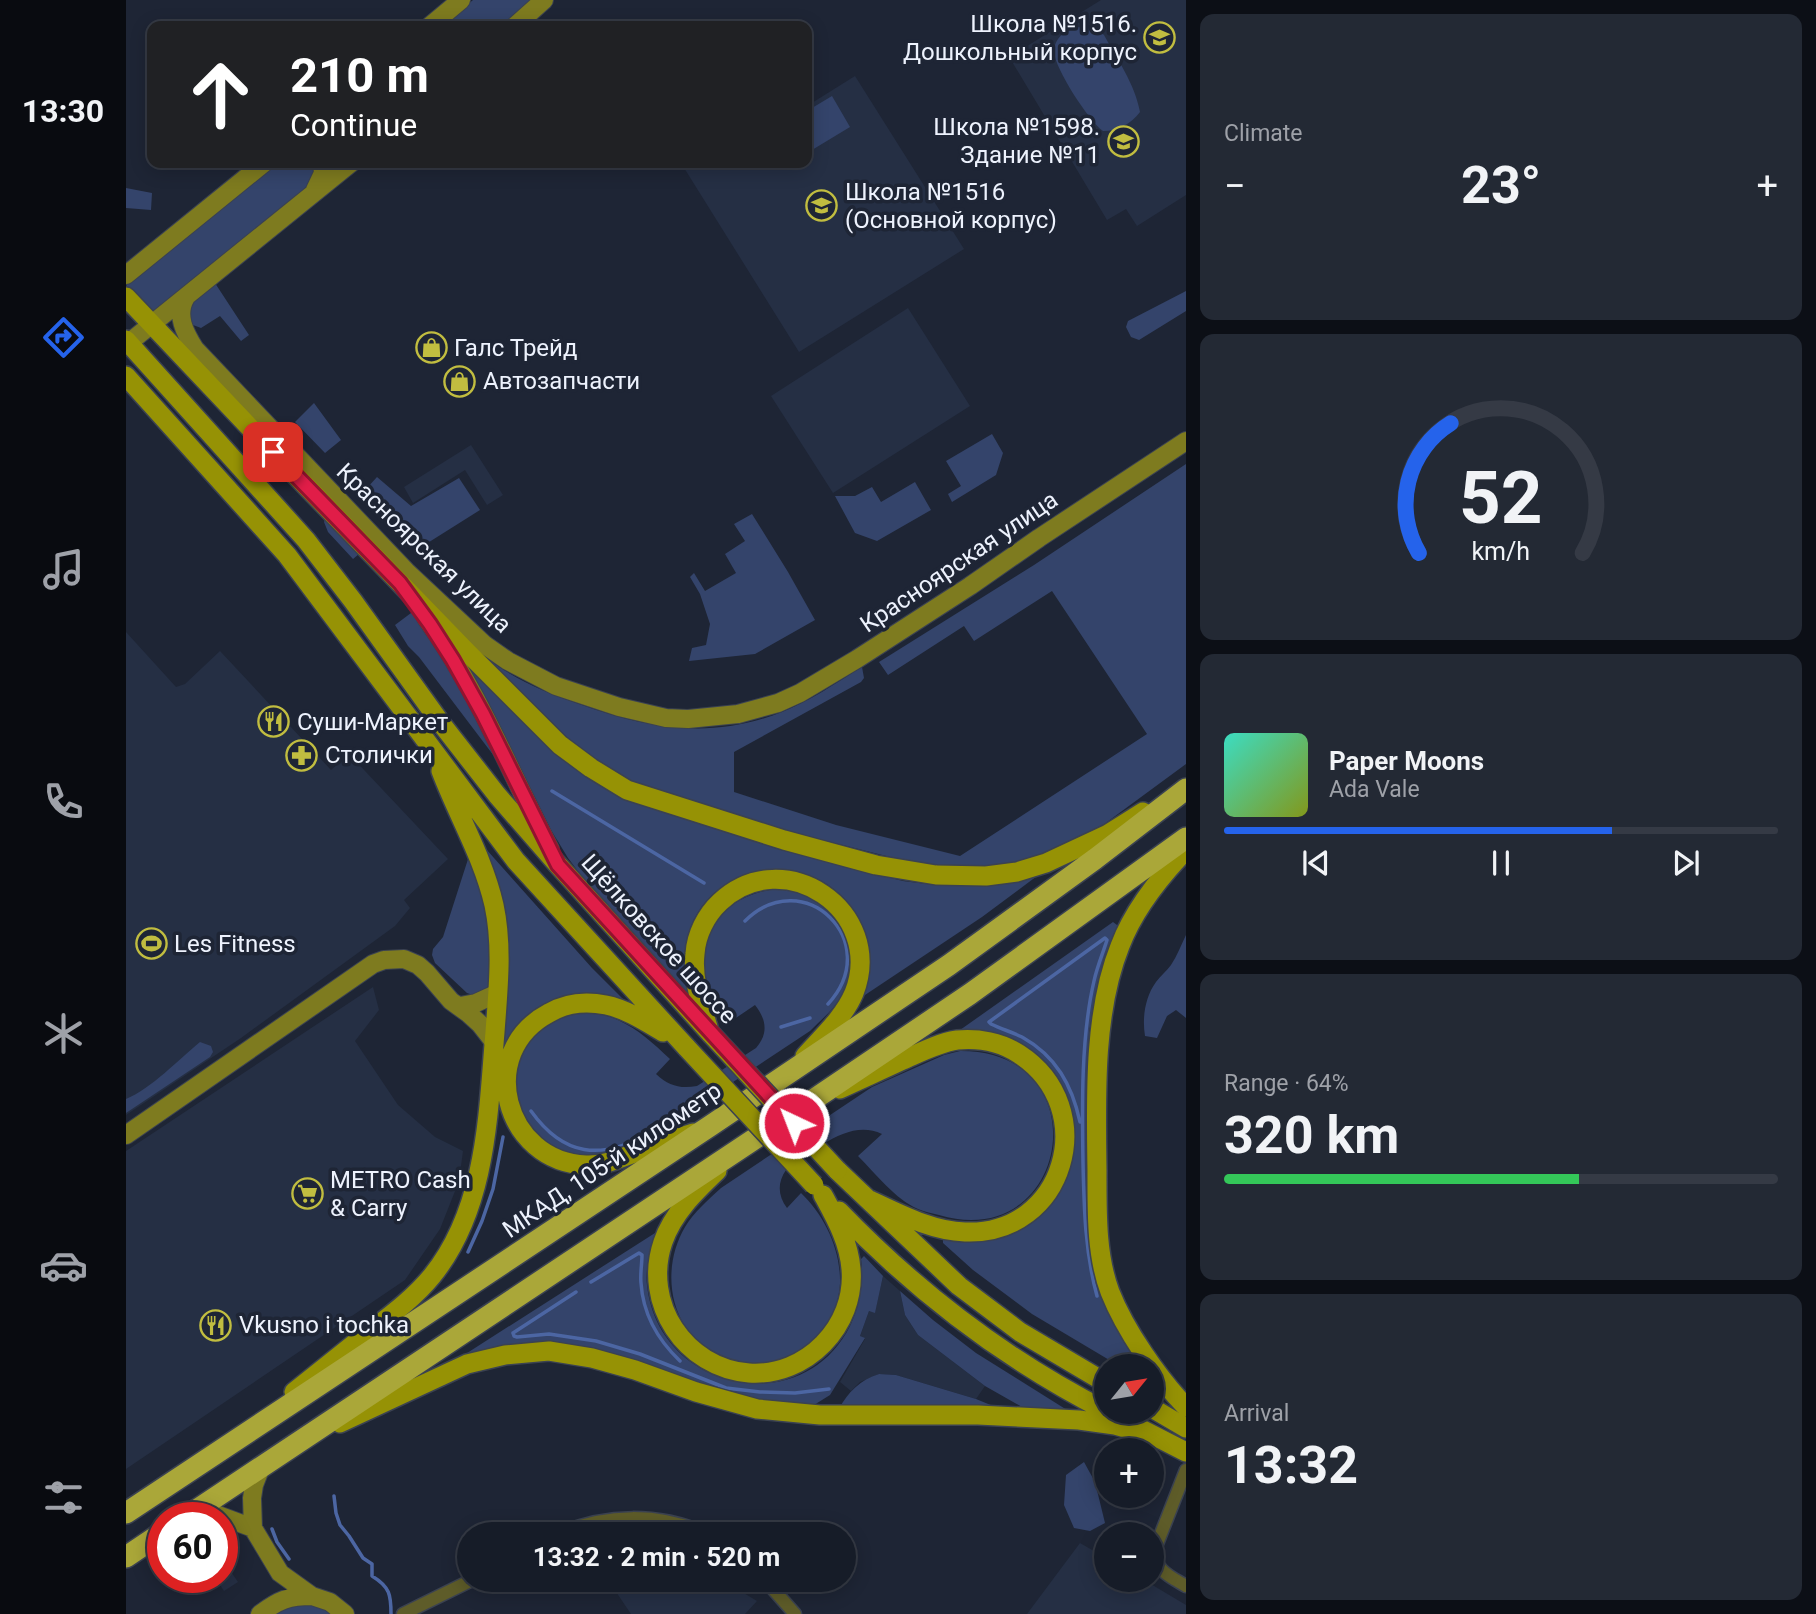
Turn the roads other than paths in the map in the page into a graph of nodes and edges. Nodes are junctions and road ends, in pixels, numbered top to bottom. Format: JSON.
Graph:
{"nodes":[{"id":1,"x":461,"y":0,"type":"edge"},
{"id":2,"x":544,"y":0,"type":"edge"},
{"id":3,"x":436,"y":21,"type":"edge"},
{"id":4,"x":521,"y":21,"type":"edge"},
{"id":5,"x":258,"y":168,"type":"edge"},
{"id":6,"x":322,"y":168,"type":"edge"},
{"id":7,"x":345,"y":168,"type":"edge"},
{"id":8,"x":314,"y":193,"type":"junction"},
{"id":9,"x":126,"y":275,"type":"edge"},
{"id":10,"x":126,"y":297,"type":"edge"},
{"id":11,"x":186,"y":297,"type":"junction"},
{"id":12,"x":152,"y":324,"type":"junction"},
{"id":13,"x":127,"y":343,"type":"edge"},
{"id":14,"x":126,"y":376,"type":"edge"},
{"id":15,"x":1186,"y":441,"type":"edge"},
{"id":16,"x":400,"y":583,"type":"junction"},
{"id":17,"x":434,"y":753,"type":"junction"},
{"id":18,"x":1186,"y":787,"type":"edge"},
{"id":19,"x":1186,"y":838,"type":"edge"},
{"id":20,"x":1186,"y":850,"type":"edge"},
{"id":21,"x":558,"y":865,"type":"junction"},
{"id":22,"x":498,"y":993,"type":"junction"},
{"id":23,"x":460,"y":1006,"type":"junction"},
{"id":24,"x":710,"y":1032,"type":"junction"},
{"id":25,"x":494,"y":1042,"type":"junction"},
{"id":26,"x":685,"y":1046,"type":"junction"},
{"id":27,"x":790,"y":1073,"type":"junction"},
{"id":28,"x":810,"y":1102,"type":"junction"},
{"id":29,"x":710,"y":1126,"type":"junction"},
{"id":30,"x":126,"y":1135,"type":"edge"},
{"id":31,"x":730,"y":1157,"type":"junction"},
{"id":32,"x":818,"y":1190,"type":"junction"},
{"id":33,"x":870,"y":1200,"type":"junction"},
{"id":34,"x":1094,"y":1376,"type":"edge"},
{"id":35,"x":1094,"y":1405,"type":"edge"},
{"id":36,"x":1164,"y":1412,"type":"edge"},
{"id":37,"x":1183,"y":1419,"type":"edge"},
{"id":38,"x":1130,"y":1424,"type":"edge"},
{"id":39,"x":1154,"y":1436,"type":"junction"},
{"id":40,"x":295,"y":1445,"type":"junction"},
{"id":41,"x":1186,"y":1452,"type":"edge"},
{"id":42,"x":213,"y":1456,"type":"junction"},
{"id":43,"x":261,"y":1467,"type":"junction"},
{"id":44,"x":1186,"y":1470,"type":"edge"},
{"id":45,"x":209,"y":1502,"type":"edge"},
{"id":46,"x":126,"y":1513,"type":"edge"},
{"id":47,"x":591,"y":1522,"type":"edge"},
{"id":48,"x":676,"y":1522,"type":"edge"},
{"id":49,"x":238,"y":1523,"type":"edge"},
{"id":50,"x":253,"y":1528,"type":"junction"},
{"id":51,"x":147,"y":1543,"type":"edge"},
{"id":52,"x":126,"y":1557,"type":"edge"},
{"id":53,"x":280,"y":1573,"type":"junction"},
{"id":54,"x":457,"y":1587,"type":"edge"},
{"id":55,"x":1186,"y":1587,"type":"edge"},
{"id":56,"x":776,"y":1592,"type":"edge"},
{"id":57,"x":312,"y":1596,"type":"junction"},
{"id":58,"x":276,"y":1601,"type":"junction"},
{"id":59,"x":347,"y":1613,"type":"edge"},
{"id":60,"x":260,"y":1614,"type":"edge"},
{"id":61,"x":403,"y":1614,"type":"edge"},
{"id":62,"x":795,"y":1614,"type":"edge"}],
"edges":[{"from":1,"to":3,"type":"street"},
{"from":2,"to":4,"type":"street"},
{"from":5,"to":9,"type":"street"},
{"from":6,"to":8,"type":"street"},
{"from":7,"to":8,"type":"street"},
{"from":8,"to":11,"type":"street"},
{"from":10,"to":12,"type":"main road"},
{"from":11,"to":12,"type":"street"},
{"from":11,"to":15,"type":"street","name":"Красноярская улица"},
{"from":12,"to":13,"type":"street"},
{"from":12,"to":16,"type":"main road"},
{"from":13,"to":21,"type":"main road","name":"Щёлковское шоссе"},
{"from":14,"to":17,"type":"main road"},
{"from":16,"to":18,"type":"main road"},
{"from":16,"to":21,"type":"street"},
{"from":17,"to":22,"type":"main road"},
{"from":17,"to":26,"type":"main road"},
{"from":18,"to":27,"type":"highway","name":"МКАД, 105-й километр"},
{"from":19,"to":28,"type":"highway"},
{"from":20,"to":37,"type":"main road"},
{"from":21,"to":24,"type":"main road","name":"Щёлковское шоссе"},
{"from":22,"to":23,"type":"street"},
{"from":22,"to":25,"type":"main road"},
{"from":23,"to":25,"type":"street"},
{"from":23,"to":30,"type":"street"},
{"from":24,"to":27,"type":"main road"},
{"from":24,"to":33,"type":"main road","name":"Щёлковское шоссе","bridge":true},
{"from":25,"to":42,"type":"main road"},
{"from":26,"to":29,"type":"main road"},
{"from":26,"to":32,"type":"main road","bridge":true},
{"from":27,"to":29,"type":"highway","name":"МКАД, 105-й километр"},
{"from":28,"to":31,"type":"highway"},
{"from":28,"to":33,"type":"main road"},
{"from":29,"to":42,"type":"highway","name":"МКАД, 105-й километр"},
{"from":31,"to":32,"type":"main road"},
{"from":31,"to":40,"type":"highway"},
{"from":32,"to":35,"type":"main road"},
{"from":33,"to":34,"type":"main road","name":"Щёлковское шоссе"},
{"from":36,"to":37,"type":"main road"},
{"from":38,"to":39,"type":"main road"},
{"from":39,"to":40,"type":"main road"},
{"from":39,"to":41,"type":"main road"},
{"from":40,"to":43,"type":"highway"},
{"from":42,"to":46,"type":"highway","name":"МКАД, 105-й километр"},
{"from":43,"to":45,"type":"highway"},
{"from":43,"to":50,"type":"street"},
{"from":44,"to":55,"type":"street"},
{"from":47,"to":48,"type":"street"},
{"from":49,"to":50,"type":"street"},
{"from":50,"to":53,"type":"street"},
{"from":51,"to":52,"type":"highway"},
{"from":53,"to":57,"type":"street"},
{"from":53,"to":58,"type":"street"},
{"from":54,"to":61,"type":"street"},
{"from":56,"to":62,"type":"street"},
{"from":57,"to":58,"type":"street"},
{"from":57,"to":59,"type":"street"},
{"from":58,"to":60,"type":"street"}]}
